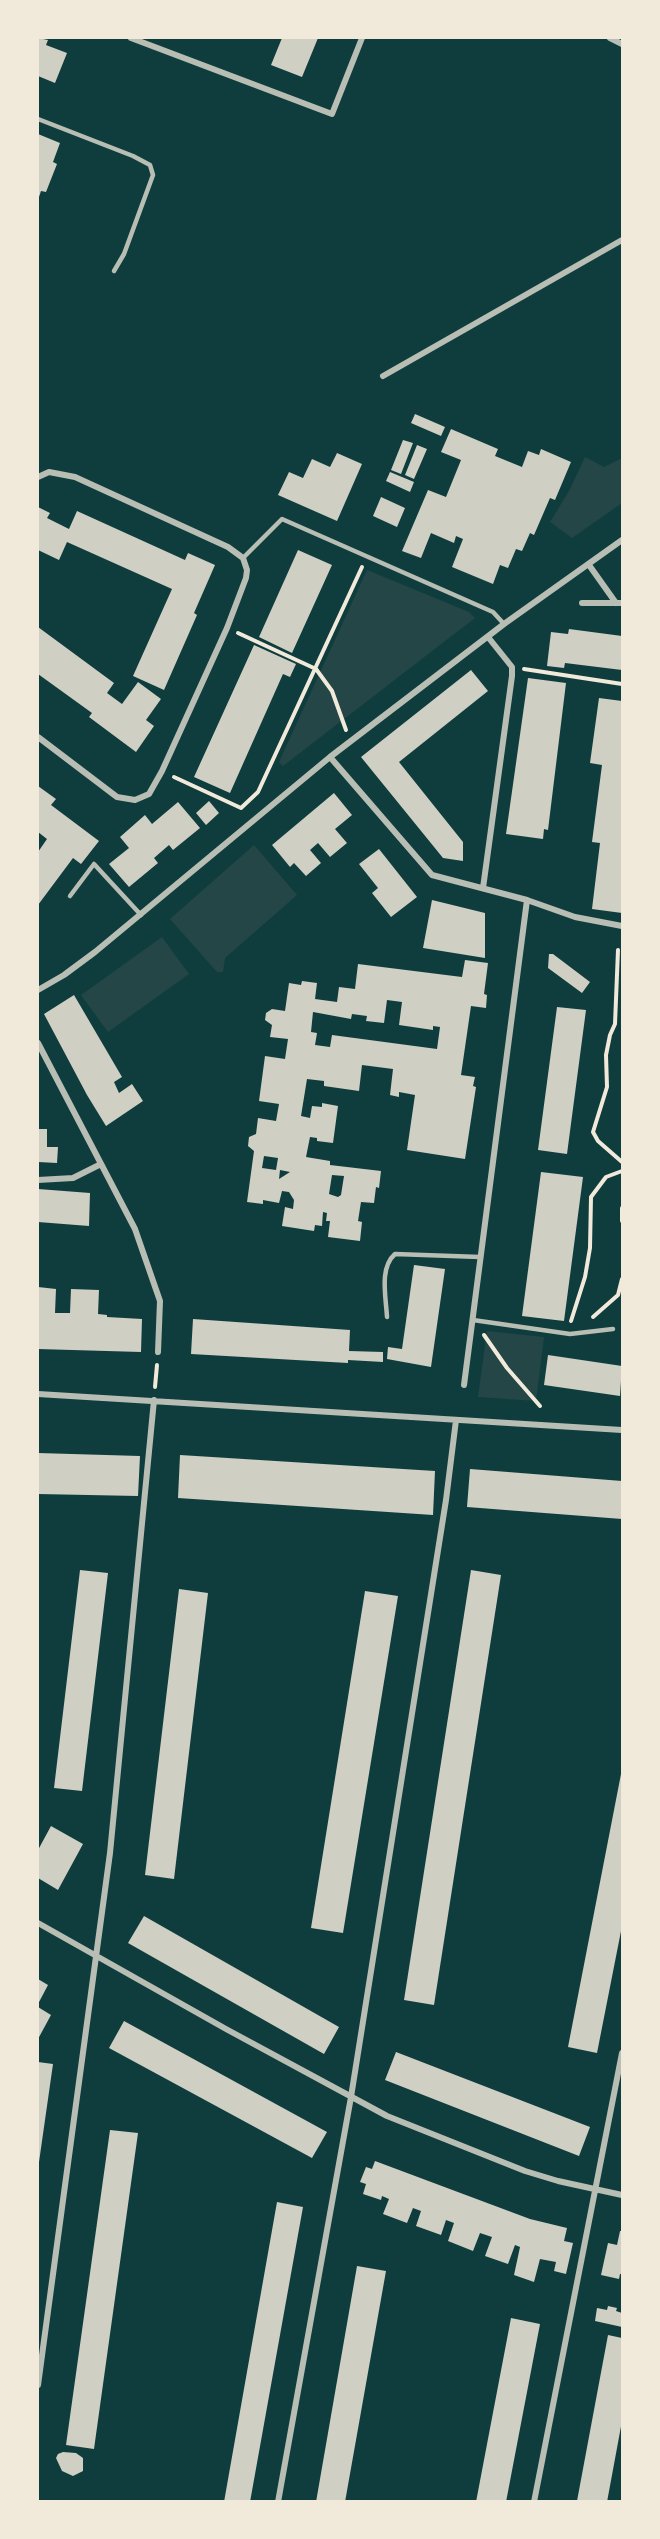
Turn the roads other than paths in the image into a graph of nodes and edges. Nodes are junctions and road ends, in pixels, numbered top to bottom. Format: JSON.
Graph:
{"nodes":[{"id":1,"x":131,"y":38,"type":"edge"},
{"id":2,"x":362,"y":38,"type":"edge"},
{"id":3,"x":610,"y":38,"type":"edge"},
{"id":4,"x":622,"y":44,"type":"edge"},
{"id":5,"x":38,"y":119,"type":"edge"},
{"id":6,"x":622,"y":240,"type":"edge"},
{"id":7,"x":114,"y":272,"type":"dead end"},
{"id":8,"x":383,"y":376,"type":"dead end"},
{"id":9,"x":38,"y":477,"type":"edge"},
{"id":10,"x":622,"y":540,"type":"edge"},
{"id":11,"x":243,"y":558,"type":"junction"},
{"id":12,"x":590,"y":565,"type":"junction"},
{"id":13,"x":582,"y":603,"type":"dead end"},
{"id":14,"x":619,"y":603,"type":"edge"},
{"id":15,"x":504,"y":624,"type":"junction"},
{"id":16,"x":488,"y":637,"type":"junction"},
{"id":17,"x":38,"y":737,"type":"edge"},
{"id":18,"x":330,"y":757,"type":"junction"},
{"id":19,"x":483,"y":888,"type":"junction"},
{"id":20,"x":70,"y":896,"type":"dead end"},
{"id":21,"x":527,"y":900,"type":"junction"},
{"id":22,"x":141,"y":915,"type":"junction"},
{"id":23,"x":622,"y":926,"type":"edge"},
{"id":24,"x":38,"y":990,"type":"edge"},
{"id":25,"x":38,"y":1043,"type":"edge"},
{"id":26,"x":101,"y":1164,"type":"junction"},
{"id":27,"x":38,"y":1179,"type":"edge"},
{"id":28,"x":480,"y":1257,"type":"junction"},
{"id":29,"x":387,"y":1317,"type":"dead end"},
{"id":30,"x":473,"y":1320,"type":"junction"},
{"id":31,"x":613,"y":1329,"type":"dead end"},
{"id":32,"x":158,"y":1352,"type":"dead end"},
{"id":33,"x":464,"y":1385,"type":"dead end"},
{"id":34,"x":38,"y":1394,"type":"edge"},
{"id":35,"x":154,"y":1400,"type":"junction"},
{"id":36,"x":456,"y":1420,"type":"junction"},
{"id":37,"x":622,"y":1430,"type":"edge"},
{"id":38,"x":38,"y":1923,"type":"edge"},
{"id":39,"x":96,"y":1957,"type":"junction"},
{"id":40,"x":622,"y":2054,"type":"edge"},
{"id":41,"x":351,"y":2097,"type":"junction"},
{"id":42,"x":595,"y":2190,"type":"junction"},
{"id":43,"x":622,"y":2195,"type":"edge"},
{"id":44,"x":38,"y":2385,"type":"edge"},
{"id":45,"x":278,"y":2502,"type":"edge"},
{"id":46,"x":534,"y":2502,"type":"edge"}],
"edges":[{"from":1,"to":2,"type":"street"},
{"from":3,"to":4,"type":"street"},
{"from":5,"to":7,"type":"lane"},
{"from":6,"to":8,"type":"street"},
{"from":9,"to":11,"type":"street"},
{"from":10,"to":12,"type":"street"},
{"from":11,"to":15,"type":"lane"},
{"from":11,"to":17,"type":"street"},
{"from":12,"to":14,"type":"street"},
{"from":12,"to":15,"type":"street"},
{"from":13,"to":14,"type":"street"},
{"from":15,"to":16,"type":"street"},
{"from":16,"to":18,"type":"street"},
{"from":16,"to":19,"type":"street"},
{"from":18,"to":19,"type":"street"},
{"from":18,"to":22,"type":"street"},
{"from":19,"to":21,"type":"street"},
{"from":20,"to":22,"type":"lane"},
{"from":21,"to":23,"type":"street"},
{"from":21,"to":28,"type":"street"},
{"from":22,"to":24,"type":"street"},
{"from":25,"to":26,"type":"street"},
{"from":26,"to":27,"type":"street"},
{"from":26,"to":32,"type":"street"},
{"from":28,"to":29,"type":"lane"},
{"from":28,"to":30,"type":"street"},
{"from":30,"to":31,"type":"lane"},
{"from":30,"to":33,"type":"street"},
{"from":34,"to":35,"type":"street"},
{"from":35,"to":36,"type":"street"},
{"from":35,"to":39,"type":"street"},
{"from":36,"to":37,"type":"street"},
{"from":36,"to":41,"type":"street"},
{"from":38,"to":39,"type":"street"},
{"from":39,"to":41,"type":"street"},
{"from":39,"to":44,"type":"street"},
{"from":40,"to":42,"type":"street"},
{"from":41,"to":42,"type":"street"},
{"from":41,"to":45,"type":"street"},
{"from":42,"to":43,"type":"street"},
{"from":42,"to":46,"type":"street"}]}
